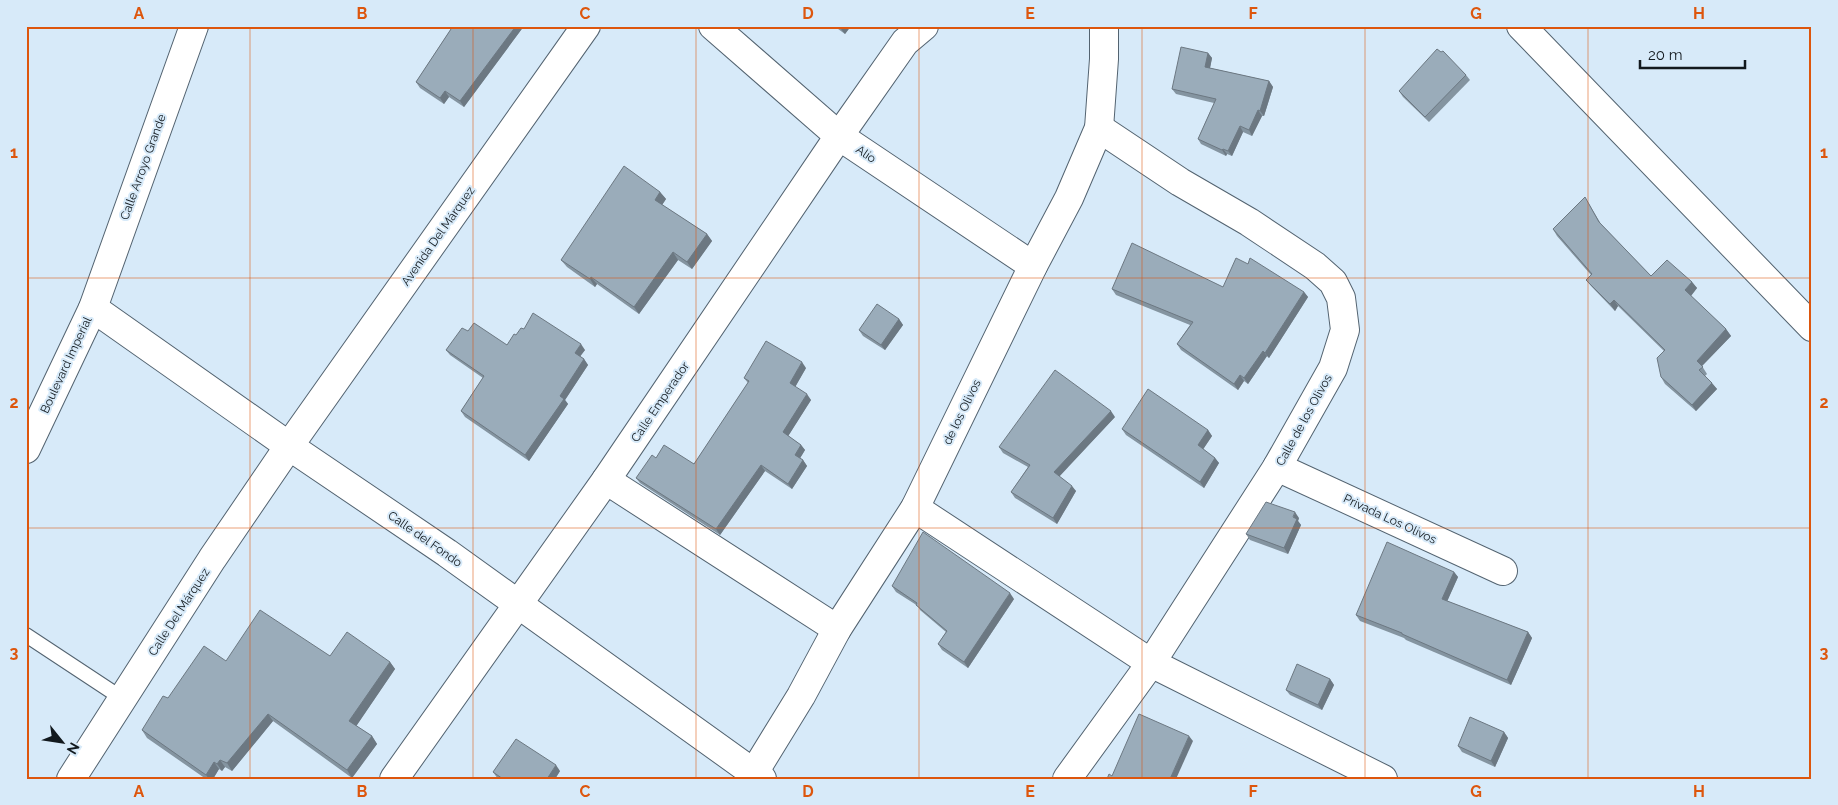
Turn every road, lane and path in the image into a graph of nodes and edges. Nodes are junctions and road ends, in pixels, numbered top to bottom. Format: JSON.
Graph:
{"nodes":[{"id":1,"x":194,"y":26,"type":"edge"},
{"id":2,"x":586,"y":26,"type":"edge"},
{"id":3,"x":713,"y":26,"type":"edge"},
{"id":4,"x":924,"y":26,"type":"edge"},
{"id":5,"x":1104,"y":26,"type":"edge"},
{"id":6,"x":1521,"y":26,"type":"edge"},
{"id":7,"x":1099,"y":128,"type":"junction"},
{"id":8,"x":839,"y":136,"type":"junction"},
{"id":9,"x":1032,"y":266,"type":"junction"},
{"id":10,"x":93,"y":308,"type":"junction"},
{"id":11,"x":1812,"y":327,"type":"edge"},
{"id":12,"x":289,"y":446,"type":"junction"},
{"id":13,"x":26,"y":449,"type":"edge"},
{"id":14,"x":1277,"y":467,"type":"junction"},
{"id":15,"x":606,"y":480,"type":"junction"},
{"id":16,"x":915,"y":508,"type":"junction"},
{"id":17,"x":1503,"y":571,"type":"dead end"},
{"id":18,"x":518,"y":605,"type":"junction"},
{"id":19,"x":836,"y":629,"type":"junction"},
{"id":20,"x":26,"y":634,"type":"edge"},
{"id":21,"x":1151,"y":663,"type":"junction"},
{"id":22,"x":123,"y":699,"type":"junction"},
{"id":23,"x":756,"y":777,"type":"edge"},
{"id":24,"x":71,"y":779,"type":"edge"},
{"id":25,"x":394,"y":779,"type":"edge"},
{"id":26,"x":1067,"y":779,"type":"edge"},
{"id":27,"x":1384,"y":779,"type":"edge"}],
"edges":[{"from":1,"to":10,"type":"street","name":"Calle Arroyo Grande"},
{"from":2,"to":12,"type":"street","name":"Avenida Del Márquez"},
{"from":3,"to":8,"type":"street","name":"Alío"},
{"from":4,"to":8,"type":"street","name":"Calle Emperador"},
{"from":5,"to":7,"type":"street","name":"de los Olivos"},
{"from":6,"to":11,"type":"street"},
{"from":7,"to":9,"type":"street","name":"de los Olivos"},
{"from":7,"to":14,"type":"street","name":"Calle de los Olivos"},
{"from":8,"to":9,"type":"street","name":"Alío"},
{"from":8,"to":15,"type":"street","name":"Calle Emperador"},
{"from":9,"to":16,"type":"street","name":"de los Olivos"},
{"from":10,"to":12,"type":"street","name":"Calle del Fondo"},
{"from":10,"to":13,"type":"street","name":"Boulevard Imperial"},
{"from":12,"to":18,"type":"street","name":"Calle del Fondo"},
{"from":12,"to":22,"type":"street","name":"Calle Del Márquez"},
{"from":14,"to":17,"type":"street","name":"Privada Los Olivos"},
{"from":14,"to":21,"type":"street","name":"Calle de los Olivos"},
{"from":15,"to":18,"type":"street","name":"Calle Emperador"},
{"from":15,"to":19,"type":"street"},
{"from":16,"to":19,"type":"street","name":"de los Olivos"},
{"from":16,"to":21,"type":"street"},
{"from":18,"to":23,"type":"street","name":"Calle del Fondo"},
{"from":18,"to":25,"type":"street","name":"Calle Emperador"},
{"from":19,"to":23,"type":"street","name":"de los Olivos"},
{"from":20,"to":22,"type":"lane"},
{"from":21,"to":26,"type":"street","name":"Calle de los Olivos"},
{"from":21,"to":27,"type":"street"},
{"from":22,"to":24,"type":"street","name":"Calle Del Márquez"}]}
